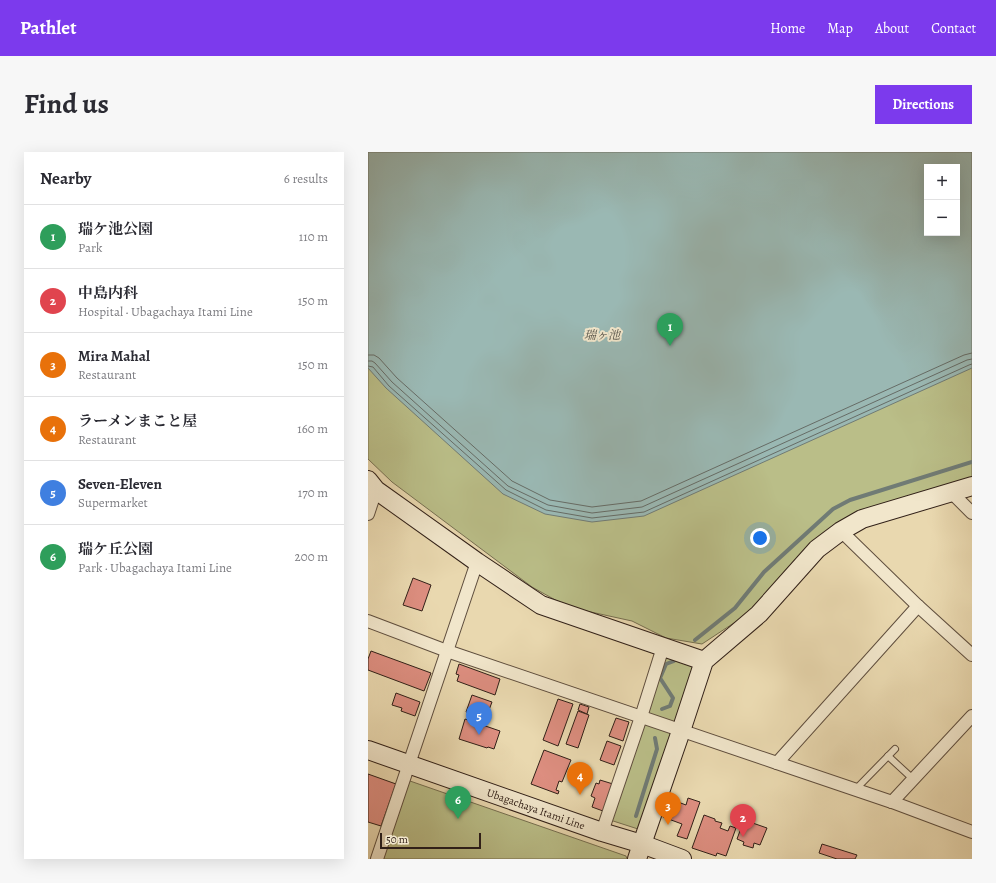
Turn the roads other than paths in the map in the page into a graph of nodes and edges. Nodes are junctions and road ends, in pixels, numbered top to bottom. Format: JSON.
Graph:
{"nodes":[{"id":1,"x":372,"y":485,"type":"edge"},
{"id":2,"x":972,"y":486,"type":"edge"},
{"id":3,"x":952,"y":493,"type":"junction"},
{"id":4,"x":972,"y":513,"type":"edge"},
{"id":5,"x":368,"y":514,"type":"edge"},
{"id":6,"x":841,"y":531,"type":"junction"},
{"id":7,"x":477,"y":562,"type":"junction"},
{"id":8,"x":918,"y":606,"type":"junction"},
{"id":9,"x":368,"y":621,"type":"edge"},
{"id":10,"x":663,"y":647,"type":"junction"},
{"id":11,"x":447,"y":651,"type":"junction"},
{"id":12,"x":972,"y":655,"type":"edge"},
{"id":13,"x":704,"y":661,"type":"junction"},
{"id":14,"x":972,"y":716,"type":"edge"},
{"id":15,"x":641,"y":717,"type":"junction"},
{"id":16,"x":681,"y":730,"type":"junction"},
{"id":17,"x":894,"y":749,"type":"dead end"},
{"id":18,"x":368,"y":750,"type":"edge"},
{"id":19,"x":888,"y":756,"type":"junction"},
{"id":20,"x":777,"y":763,"type":"junction"},
{"id":21,"x":408,"y":764,"type":"junction"},
{"id":22,"x":913,"y":780,"type":"junction"},
{"id":23,"x":855,"y":790,"type":"junction"},
{"id":24,"x":892,"y":802,"type":"junction"},
{"id":25,"x":602,"y":832,"type":"junction"},
{"id":26,"x":972,"y":832,"type":"edge"},
{"id":27,"x":639,"y":851,"type":"edge"},
{"id":28,"x":377,"y":859,"type":"edge"},
{"id":29,"x":682,"y":859,"type":"edge"}],
"edges":[{"from":1,"to":5,"type":"street"},
{"from":1,"to":7,"type":"street"},
{"from":2,"to":3,"type":"street"},
{"from":3,"to":4,"type":"street"},
{"from":3,"to":6,"type":"street"},
{"from":6,"to":8,"type":"street"},
{"from":6,"to":13,"type":"street"},
{"from":7,"to":10,"type":"street"},
{"from":7,"to":11,"type":"street"},
{"from":8,"to":12,"type":"street"},
{"from":8,"to":20,"type":"street"},
{"from":9,"to":11,"type":"street"},
{"from":10,"to":13,"type":"street"},
{"from":10,"to":15,"type":"street"},
{"from":11,"to":15,"type":"street"},
{"from":11,"to":21,"type":"street"},
{"from":13,"to":16,"type":"street"},
{"from":14,"to":22,"type":"street"},
{"from":15,"to":16,"type":"street"},
{"from":15,"to":25,"type":"street"},
{"from":16,"to":20,"type":"street"},
{"from":16,"to":27,"type":"street"},
{"from":17,"to":19,"type":"lane"},
{"from":18,"to":21,"type":"street","name":"Ubagachaya Itami Line"},
{"from":19,"to":22,"type":"lane"},
{"from":19,"to":23,"type":"lane"},
{"from":20,"to":23,"type":"street"},
{"from":21,"to":25,"type":"street","name":"Ubagachaya Itami Line"},
{"from":21,"to":28,"type":"street"},
{"from":22,"to":24,"type":"street"},
{"from":23,"to":24,"type":"street"},
{"from":24,"to":26,"type":"street"},
{"from":25,"to":27,"type":"street","name":"Ubagachaya Itami Line"},
{"from":27,"to":29,"type":"street","name":"Ubagachaya Itami Line"}]}
